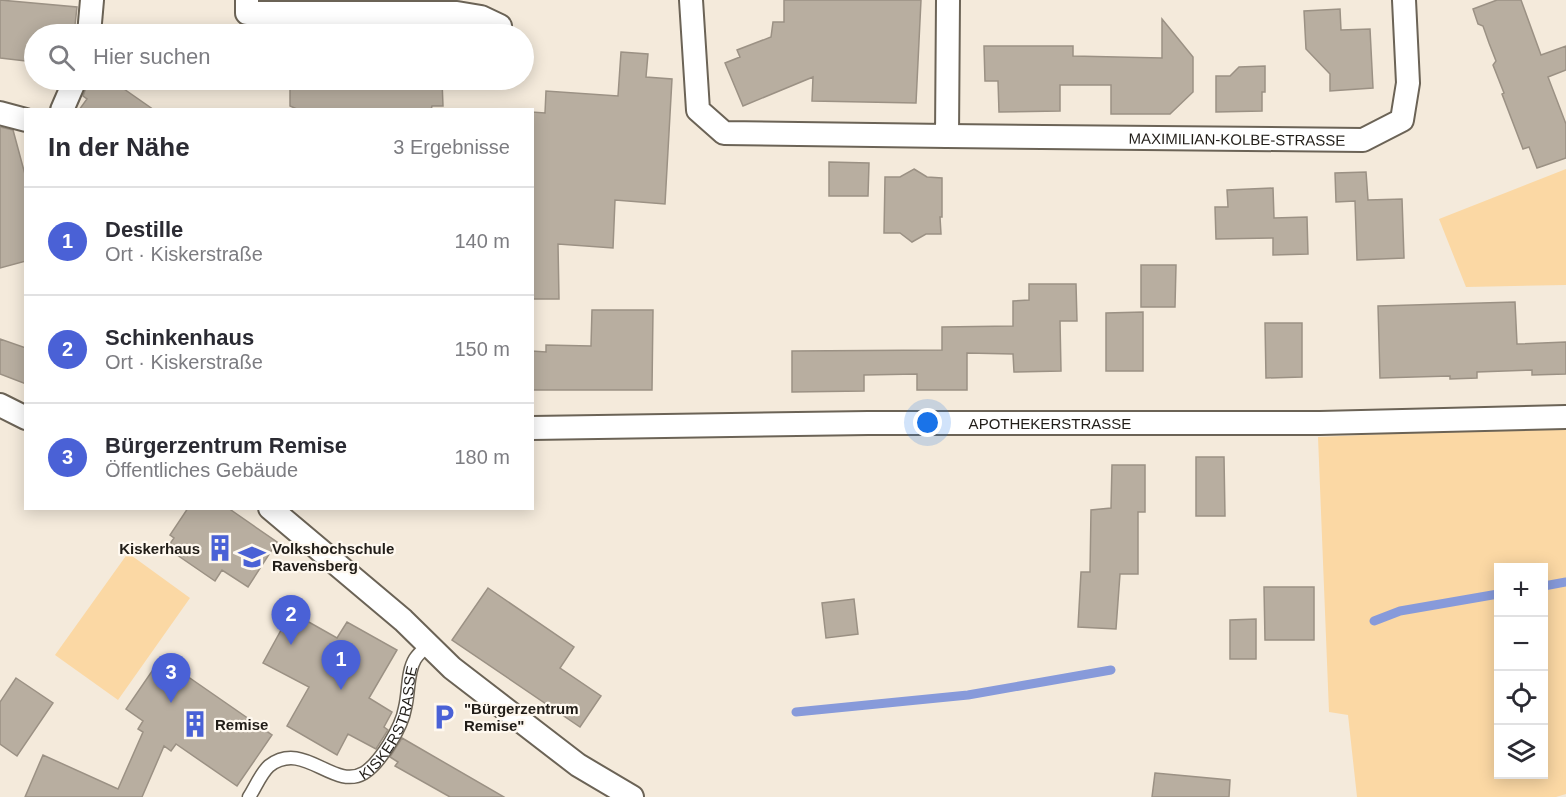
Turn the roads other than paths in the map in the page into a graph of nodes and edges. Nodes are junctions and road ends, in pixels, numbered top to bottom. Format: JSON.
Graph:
{"nodes":[{"id":1,"x":92,"y":0,"type":"edge"},
{"id":2,"x":247,"y":0,"type":"edge"},
{"id":3,"x":691,"y":0,"type":"edge"},
{"id":4,"x":948,"y":0,"type":"edge"},
{"id":5,"x":1404,"y":0,"type":"edge"},
{"id":6,"x":90,"y":24,"type":"edge"},
{"id":7,"x":496,"y":24,"type":"edge"},
{"id":8,"x":71,"y":90,"type":"edge"},
{"id":9,"x":63,"y":108,"type":"edge"},
{"id":10,"x":0,"y":113,"type":"edge"},
{"id":11,"x":24,"y":119,"type":"edge"},
{"id":12,"x":947,"y":136,"type":"junction"},
{"id":13,"x":0,"y":405,"type":"edge"},
{"id":14,"x":24,"y":417,"type":"edge"},
{"id":15,"x":1566,"y":417,"type":"edge"},
{"id":16,"x":534,"y":428,"type":"edge"},
{"id":17,"x":272,"y":510,"type":"edge"},
{"id":18,"x":428,"y":645,"type":"junction"},
{"id":19,"x":249,"y":797,"type":"edge"},
{"id":20,"x":632,"y":797,"type":"edge"}],
"edges":[{"from":1,"to":6,"type":"street"},
{"from":2,"to":7,"type":"street"},
{"from":3,"to":12,"type":"street","name":"MAXIMILIAN-KOLBE-STRASSE"},
{"from":4,"to":12,"type":"street"},
{"from":5,"to":12,"type":"street","name":"MAXIMILIAN-KOLBE-STRASSE"},
{"from":8,"to":9,"type":"street"},
{"from":10,"to":11,"type":"street"},
{"from":13,"to":14,"type":"street"},
{"from":15,"to":16,"type":"street","name":"APOTHEKERSTRASSE"},
{"from":17,"to":18,"type":"street","name":"KISKERSTRASSE"},
{"from":18,"to":19,"type":"lane","name":"KISKERSTRASSE"},
{"from":18,"to":20,"type":"street","name":"KISKERSTRASSE"}]}
